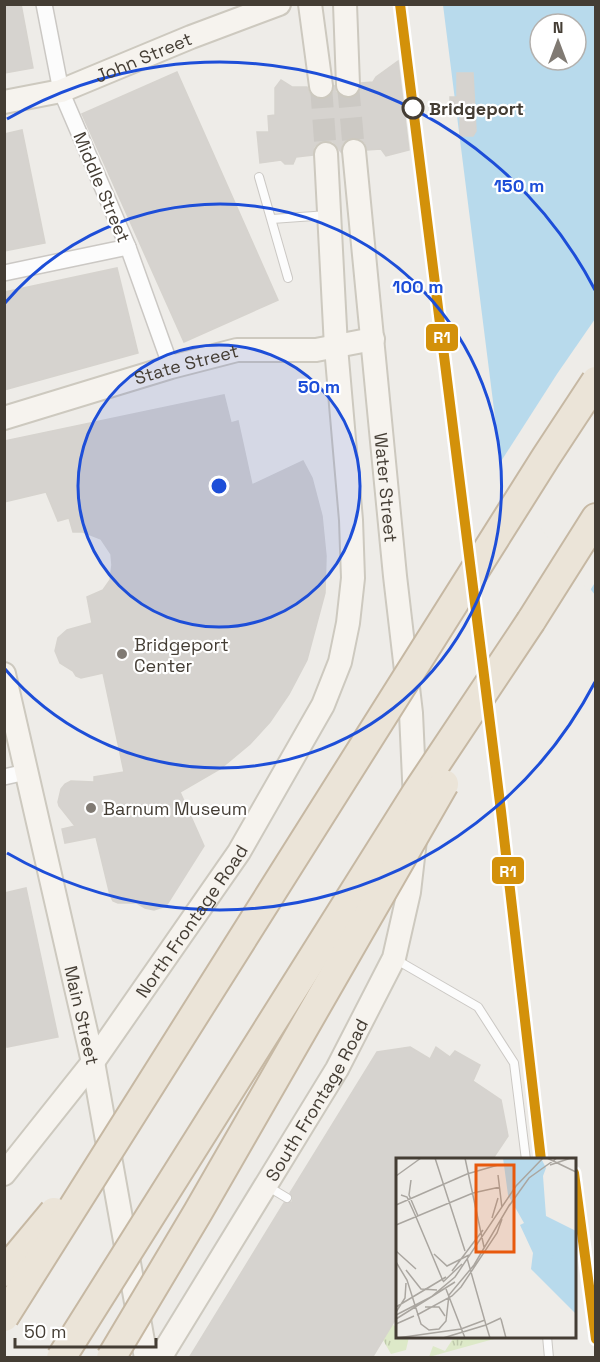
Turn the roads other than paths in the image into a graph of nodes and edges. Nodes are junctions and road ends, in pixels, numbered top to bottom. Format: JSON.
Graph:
{"nodes":[{"id":1,"x":44,"y":4,"type":"edge"},
{"id":2,"x":279,"y":4,"type":"edge"},
{"id":3,"x":310,"y":4,"type":"edge"},
{"id":4,"x":345,"y":4,"type":"edge"},
{"id":5,"x":348,"y":85,"type":"tunnel mouth"},
{"id":6,"x":321,"y":86,"type":"tunnel mouth"},
{"id":7,"x":61,"y":91,"type":"junction"},
{"id":8,"x":4,"y":102,"type":"edge"},
{"id":9,"x":354,"y":151,"type":"tunnel mouth"},
{"id":10,"x":326,"y":154,"type":"tunnel mouth"},
{"id":11,"x":259,"y":177,"type":"dead end"},
{"id":12,"x":329,"y":215,"type":"junction"},
{"id":13,"x":272,"y":219,"type":"junction"},
{"id":14,"x":128,"y":247,"type":"junction"},
{"id":15,"x":4,"y":273,"type":"edge"},
{"id":16,"x":288,"y":278,"type":"dead end"},
{"id":17,"x":373,"y":339,"type":"junction"},
{"id":18,"x":336,"y":347,"type":"junction"},
{"id":19,"x":171,"y":367,"type":"junction"},
{"id":20,"x":596,"y":381,"type":"edge"},
{"id":21,"x":4,"y":418,"type":"edge"},
{"id":22,"x":596,"y":518,"type":"edge"},
{"id":23,"x":531,"y":621,"type":"junction"},
{"id":24,"x":4,"y":674,"type":"edge"},
{"id":25,"x":15,"y":775,"type":"edge"},
{"id":26,"x":416,"y":822,"type":"joint"},
{"id":27,"x":394,"y":958,"type":"junction"},
{"id":28,"x":93,"y":1062,"type":"junction"},
{"id":29,"x":120,"y":1135,"type":"junction"},
{"id":30,"x":526,"y":1158,"type":"edge"},
{"id":31,"x":4,"y":1174,"type":"edge"},
{"id":32,"x":266,"y":1185,"type":"junction"},
{"id":33,"x":287,"y":1198,"type":"dead end"},
{"id":34,"x":4,"y":1272,"type":"edge"},
{"id":35,"x":4,"y":1317,"type":"edge"},
{"id":36,"x":547,"y":1338,"type":"edge"},
{"id":37,"x":61,"y":1358,"type":"edge"},
{"id":38,"x":111,"y":1358,"type":"edge"},
{"id":39,"x":146,"y":1358,"type":"edge"},
{"id":40,"x":160,"y":1358,"type":"edge"},
{"id":41,"x":549,"y":1358,"type":"edge"}],
"edges":[{"from":1,"to":7,"type":"street","name":"Middle Street"},
{"from":2,"to":7,"type":"main road","name":"John Street"},
{"from":3,"to":6,"type":"main road"},
{"from":4,"to":5,"type":"main road"},
{"from":7,"to":8,"type":"main road","name":"John Street"},
{"from":7,"to":14,"type":"street","name":"Middle Street"},
{"from":9,"to":17,"type":"main road","name":"Water Street"},
{"from":10,"to":12,"type":"main road"},
{"from":11,"to":13,"type":"lane"},
{"from":12,"to":13,"type":"lane"},
{"from":12,"to":18,"type":"main road"},
{"from":13,"to":16,"type":"lane"},
{"from":14,"to":15,"type":"street"},
{"from":14,"to":19,"type":"street","name":"Middle Street"},
{"from":17,"to":18,"type":"main road","name":"State Street"},
{"from":17,"to":26,"type":"main road","name":"Water Street"},
{"from":18,"to":19,"type":"main road","name":"State Street"},
{"from":18,"to":28,"type":"main road","name":"North Frontage Road"},
{"from":19,"to":21,"type":"main road","name":"State Street"},
{"from":20,"to":29,"type":"highway","bridge":true},
{"from":22,"to":23,"type":"highway"},
{"from":23,"to":37,"type":"highway","bridge":true},
{"from":23,"to":38,"type":"highway","bridge":true},
{"from":24,"to":25,"type":"main road","name":"Main Street"},
{"from":25,"to":28,"type":"main road","name":"Main Street"},
{"from":26,"to":27,"type":"main road","name":"South Frontage Road"},
{"from":27,"to":30,"type":"lane"},
{"from":27,"to":32,"type":"main road","name":"South Frontage Road"},
{"from":28,"to":31,"type":"main road","name":"North Frontage Road"},
{"from":28,"to":39,"type":"main road","name":"Main Street"},
{"from":29,"to":34,"type":"highway","bridge":true},
{"from":29,"to":35,"type":"highway","bridge":true},
{"from":32,"to":33,"type":"lane"},
{"from":32,"to":40,"type":"main road","name":"South Frontage Road"},
{"from":36,"to":41,"type":"lane"}]}
